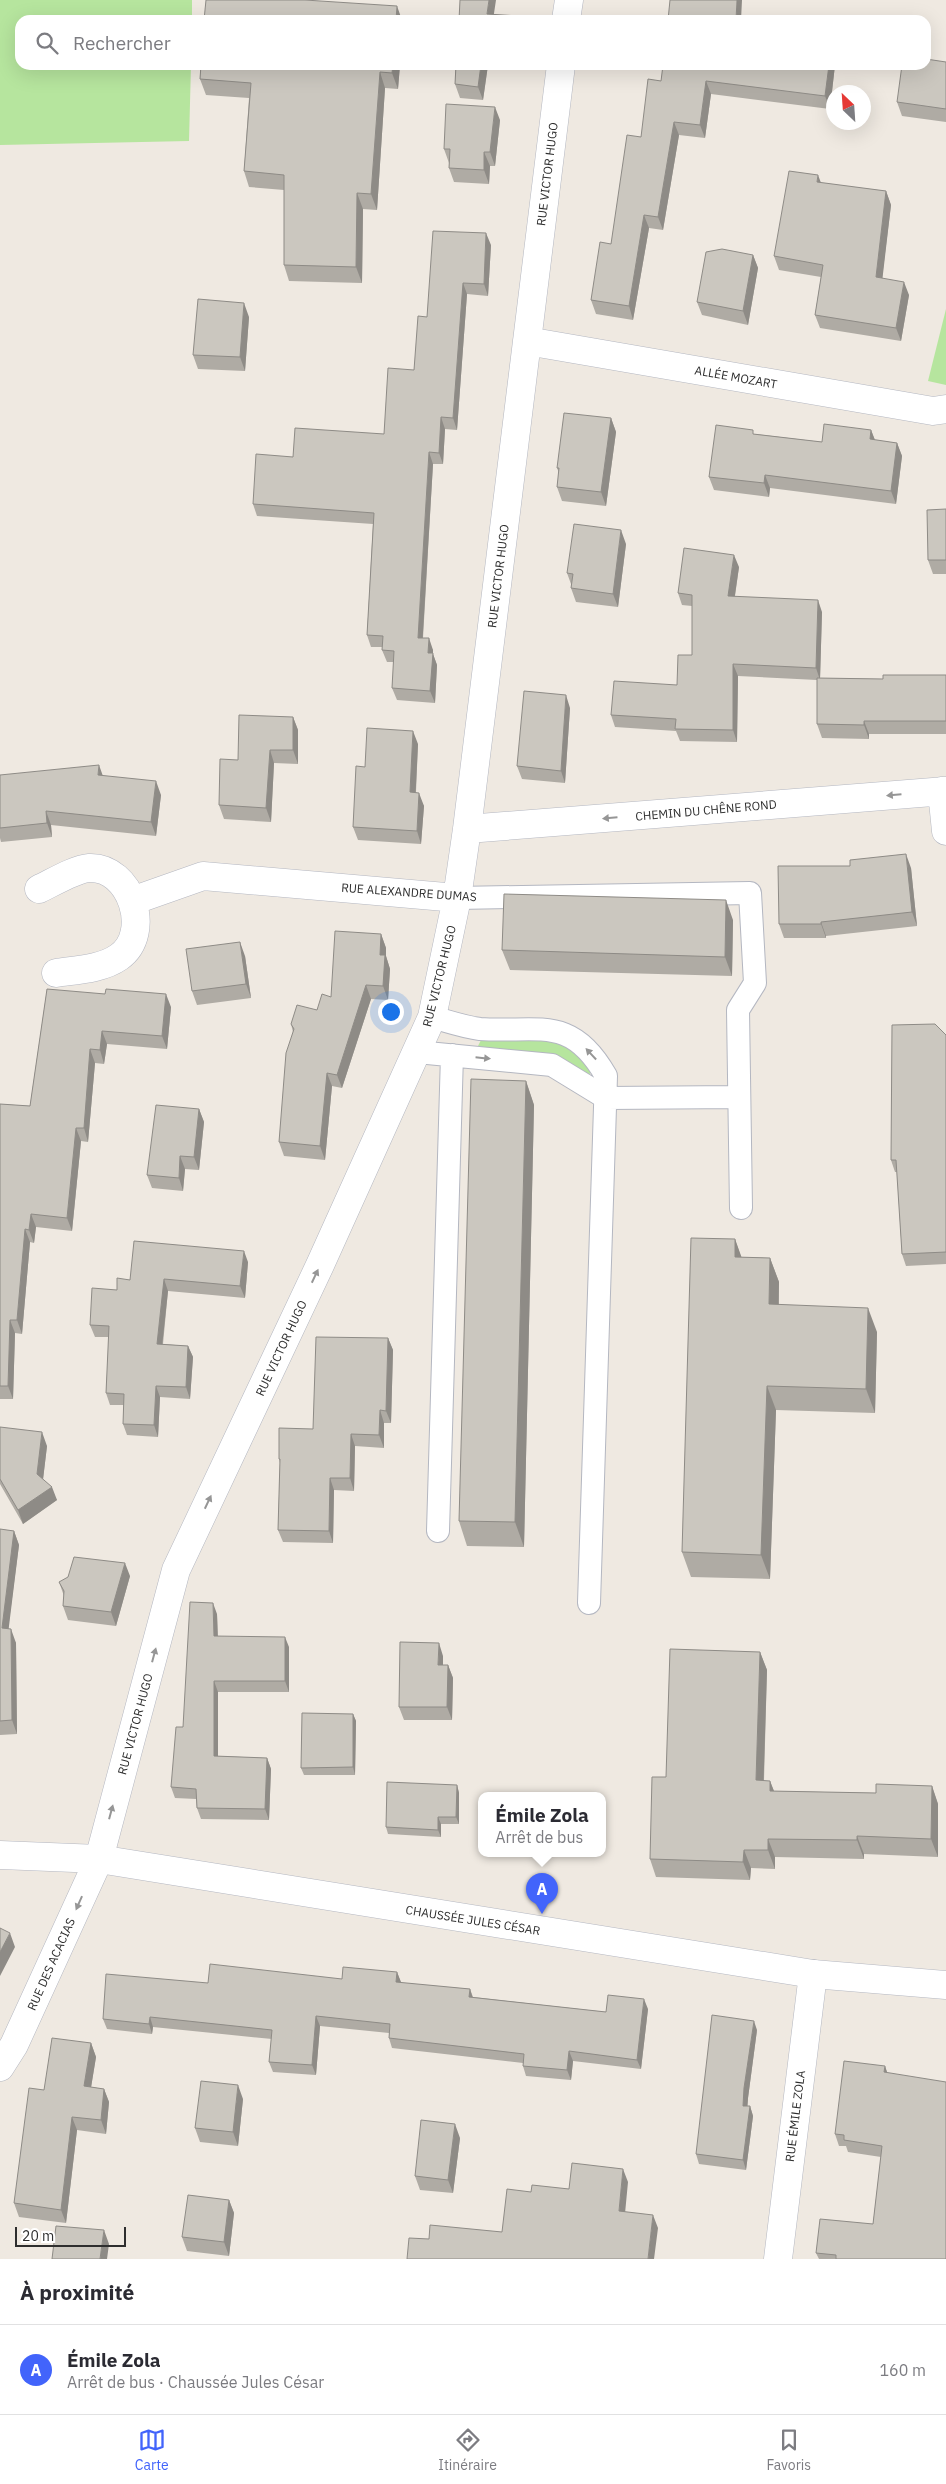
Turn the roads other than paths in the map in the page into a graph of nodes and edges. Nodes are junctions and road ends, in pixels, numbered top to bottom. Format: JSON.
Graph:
{"nodes":[{"id":1,"x":569,"y":0,"type":"edge"},
{"id":2,"x":567,"y":15,"type":"edge"},
{"id":3,"x":560,"y":70,"type":"edge"},
{"id":4,"x":527,"y":340,"type":"junction"},
{"id":5,"x":946,"y":409,"type":"edge"},
{"id":6,"x":944,"y":791,"type":"edge"},
{"id":7,"x":467,"y":829,"type":"junction"},
{"id":8,"x":946,"y":831,"type":"edge"},
{"id":9,"x":39,"y":889,"type":"dead end"},
{"id":10,"x":457,"y":898,"type":"junction"},
{"id":11,"x":132,"y":901,"type":"junction"},
{"id":12,"x":56,"y":973,"type":"dead end"},
{"id":13,"x":432,"y":1017,"type":"junction"},
{"id":14,"x":417,"y":1052,"type":"junction"},
{"id":15,"x":452,"y":1055,"type":"junction"},
{"id":16,"x":739,"y":1097,"type":"junction"},
{"id":17,"x":606,"y":1098,"type":"junction"},
{"id":18,"x":741,"y":1208,"type":"dead end"},
{"id":19,"x":438,"y":1531,"type":"dead end"},
{"id":20,"x":589,"y":1603,"type":"dead end"},
{"id":21,"x":0,"y":1855,"type":"edge"},
{"id":22,"x":99,"y":1859,"type":"junction"},
{"id":23,"x":813,"y":1974,"type":"junction"},
{"id":24,"x":946,"y":1985,"type":"edge"},
{"id":25,"x":0,"y":2067,"type":"edge"},
{"id":26,"x":778,"y":2259,"type":"edge"}],
"edges":[{"from":1,"to":2,"type":"street"},
{"from":3,"to":4,"type":"street","name":"RUE VICTOR HUGO"},
{"from":4,"to":5,"type":"street","name":"ALLÉE MOZART"},
{"from":4,"to":7,"type":"street","name":"RUE VICTOR HUGO"},
{"from":6,"to":7,"type":"street","name":"CHEMIN DU CHÊNE ROND","one_way":true},
{"from":6,"to":8,"type":"street"},
{"from":7,"to":10,"type":"street","name":"RUE VICTOR HUGO"},
{"from":9,"to":11,"type":"street"},
{"from":10,"to":11,"type":"street","name":"RUE ALEXANDRE DUMAS"},
{"from":10,"to":13,"type":"street","name":"RUE VICTOR HUGO"},
{"from":10,"to":16,"type":"lane","name":"RUE ALEXANDRE DUMAS"},
{"from":11,"to":12,"type":"street"},
{"from":13,"to":14,"type":"street","name":"RUE VICTOR HUGO"},
{"from":17,"to":13,"type":"lane","one_way":true},
{"from":14,"to":15,"type":"lane"},
{"from":22,"to":14,"type":"street","name":"RUE VICTOR HUGO","one_way":true},
{"from":15,"to":17,"type":"lane","one_way":true},
{"from":15,"to":19,"type":"lane"},
{"from":16,"to":17,"type":"lane"},
{"from":16,"to":18,"type":"lane"},
{"from":17,"to":20,"type":"lane"},
{"from":21,"to":22,"type":"street","name":"CHAUSSÉE JULES CÉSAR"},
{"from":22,"to":23,"type":"street","name":"CHAUSSÉE JULES CÉSAR"},
{"from":22,"to":25,"type":"street","name":"RUE DES ACACIAS","one_way":true},
{"from":23,"to":24,"type":"street","name":"CHAUSSÉE JULES CÉSAR"},
{"from":23,"to":26,"type":"street","name":"RUE ÉMILE ZOLA"}]}
